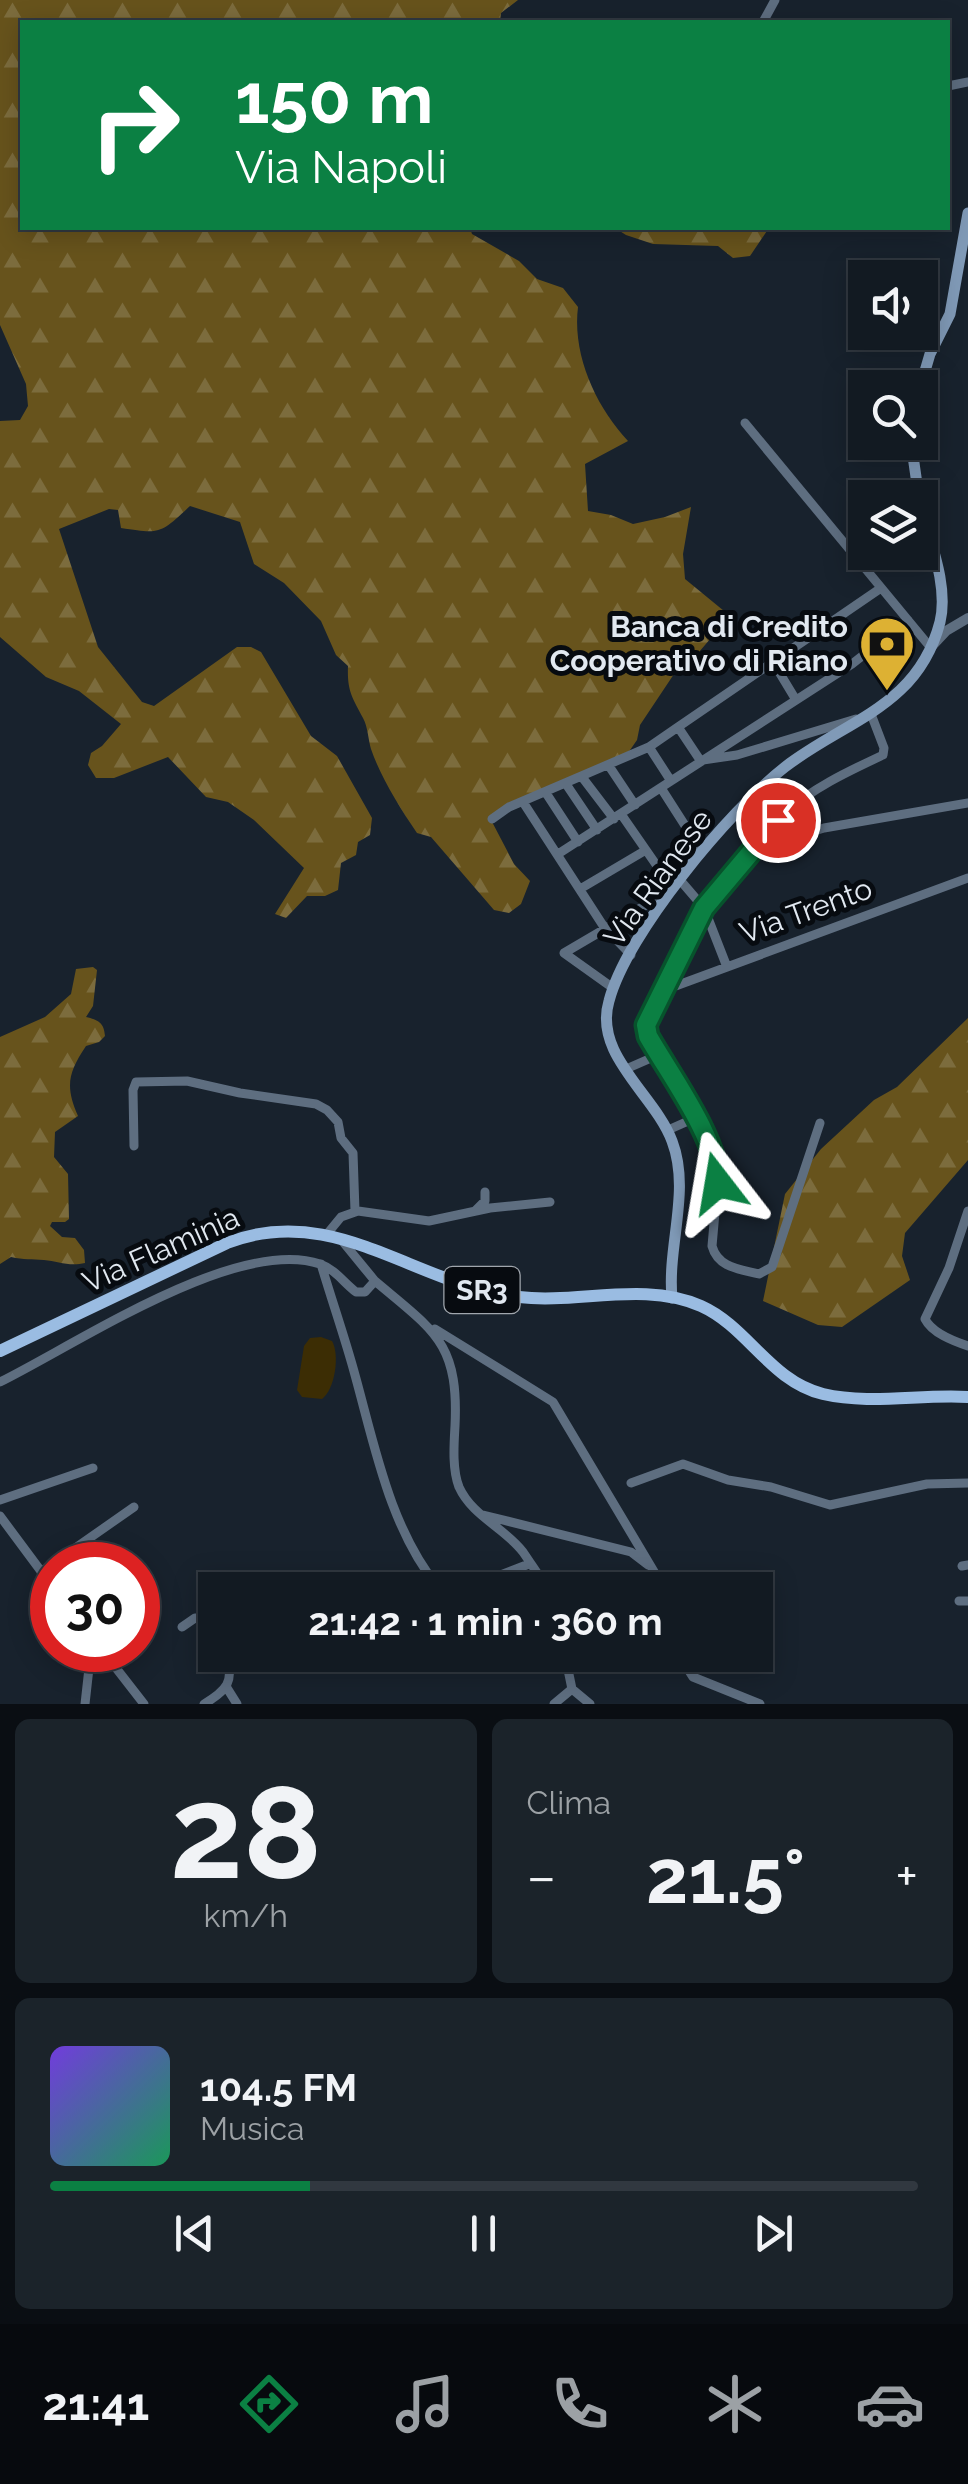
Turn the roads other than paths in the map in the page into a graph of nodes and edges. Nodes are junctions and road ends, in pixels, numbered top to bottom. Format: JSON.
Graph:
{"nodes":[{"id":1,"x":968,"y":213,"type":"edge"},
{"id":2,"x":925,"y":370,"type":"edge"},
{"id":3,"x":744,"y":423,"type":"dead end"},
{"id":4,"x":935,"y":570,"type":"edge"},
{"id":5,"x":881,"y":588,"type":"junction"},
{"id":6,"x":968,"y":618,"type":"edge"},
{"id":7,"x":908,"y":620,"type":"junction"},
{"id":8,"x":931,"y":648,"type":"junction"},
{"id":9,"x":773,"y":662,"type":"junction"},
{"id":10,"x":796,"y":700,"type":"junction"},
{"id":11,"x":870,"y":715,"type":"junction"},
{"id":12,"x":678,"y":726,"type":"junction"},
{"id":13,"x":649,"y":748,"type":"junction"},
{"id":14,"x":700,"y":760,"type":"junction"},
{"id":15,"x":609,"y":766,"type":"junction"},
{"id":16,"x":582,"y":777,"type":"junction"},
{"id":17,"x":671,"y":781,"type":"junction"},
{"id":18,"x":566,"y":784,"type":"junction"},
{"id":19,"x":660,"y":788,"type":"junction"},
{"id":20,"x":546,"y":793,"type":"junction"},
{"id":21,"x":523,"y":802,"type":"junction"},
{"id":22,"x":968,"y":803,"type":"edge"},
{"id":23,"x":635,"y":805,"type":"junction"},
{"id":24,"x":617,"y":816,"type":"junction"},
{"id":25,"x":492,"y":818,"type":"dead end"},
{"id":26,"x":597,"y":830,"type":"junction"},
{"id":27,"x":578,"y":842,"type":"junction"},
{"id":28,"x":646,"y":850,"type":"junction"},
{"id":29,"x":751,"y":851,"type":"junction"},
{"id":30,"x":702,"y":852,"type":"junction"},
{"id":31,"x":558,"y":854,"type":"junction"},
{"id":32,"x":968,"y":878,"type":"edge"},
{"id":33,"x":677,"y":884,"type":"junction"},
{"id":34,"x":580,"y":889,"type":"junction"},
{"id":35,"x":704,"y":908,"type":"junction"},
{"id":36,"x":604,"y":928,"type":"junction"},
{"id":37,"x":631,"y":956,"type":"junction"},
{"id":38,"x":728,"y":967,"type":"junction"},
{"id":39,"x":613,"y":988,"type":"junction"},
{"id":40,"x":662,"y":991,"type":"junction"},
{"id":41,"x":658,"y":1055,"type":"junction"},
{"id":42,"x":626,"y":1069,"type":"junction"},
{"id":43,"x":695,"y":1118,"type":"junction"},
{"id":44,"x":820,"y":1123,"type":"dead end"},
{"id":45,"x":668,"y":1130,"type":"junction"},
{"id":46,"x":134,"y":1146,"type":"dead end"},
{"id":47,"x":485,"y":1192,"type":"dead end"},
{"id":48,"x":550,"y":1202,"type":"dead end"},
{"id":49,"x":968,"y":1211,"type":"edge"},
{"id":50,"x":355,"y":1212,"type":"junction"},
{"id":51,"x":474,"y":1212,"type":"junction"},
{"id":52,"x":333,"y":1235,"type":"junction"},
{"id":53,"x":321,"y":1264,"type":"junction"},
{"id":54,"x":374,"y":1281,"type":"junction"},
{"id":55,"x":672,"y":1298,"type":"junction"},
{"id":56,"x":424,"y":1322,"type":"junction"},
{"id":57,"x":968,"y":1346,"type":"edge"},
{"id":58,"x":0,"y":1351,"type":"edge"},
{"id":59,"x":0,"y":1382,"type":"edge"},
{"id":60,"x":968,"y":1398,"type":"edge"},
{"id":61,"x":93,"y":1468,"type":"dead end"},
{"id":62,"x":632,"y":1483,"type":"dead end"},
{"id":63,"x":968,"y":1483,"type":"edge"},
{"id":64,"x":0,"y":1500,"type":"edge"},
{"id":65,"x":134,"y":1507,"type":"dead end"},
{"id":66,"x":480,"y":1515,"type":"junction"},
{"id":67,"x":0,"y":1516,"type":"edge"},
{"id":68,"x":84,"y":1542,"type":"edge"},
{"id":69,"x":30,"y":1557,"type":"edge"},
{"id":70,"x":529,"y":1564,"type":"junction"},
{"id":71,"x":535,"y":1572,"type":"edge"},
{"id":72,"x":656,"y":1572,"type":"joint"},
{"id":73,"x":198,"y":1619,"type":"edge"},
{"id":74,"x":182,"y":1627,"type":"dead end"},
{"id":75,"x":89,"y":1672,"type":"edge"},
{"id":76,"x":119,"y":1672,"type":"edge"},
{"id":77,"x":230,"y":1672,"type":"edge"},
{"id":78,"x":569,"y":1672,"type":"edge"},
{"id":79,"x":690,"y":1672,"type":"edge"},
{"id":80,"x":227,"y":1688,"type":"junction"},
{"id":81,"x":572,"y":1688,"type":"junction"},
{"id":82,"x":754,"y":1702,"type":"edge"},
{"id":83,"x":85,"y":1704,"type":"edge"},
{"id":84,"x":144,"y":1704,"type":"edge"},
{"id":85,"x":204,"y":1704,"type":"edge"},
{"id":86,"x":237,"y":1704,"type":"edge"},
{"id":87,"x":554,"y":1704,"type":"edge"},
{"id":88,"x":590,"y":1704,"type":"edge"}],
"edges":[{"from":1,"to":2,"type":"main road"},
{"from":3,"to":5,"type":"street"},
{"from":4,"to":8,"type":"main road","name":"Via Rianese"},
{"from":5,"to":7,"type":"street"},
{"from":5,"to":9,"type":"street"},
{"from":6,"to":8,"type":"street"},
{"from":7,"to":8,"type":"street"},
{"from":7,"to":10,"type":"street"},
{"from":8,"to":11,"type":"main road","name":"Via Rianese"},
{"from":9,"to":10,"type":"street"},
{"from":9,"to":12,"type":"street"},
{"from":10,"to":14,"type":"street"},
{"from":11,"to":14,"type":"street"},
{"from":11,"to":29,"type":"street"},
{"from":11,"to":30,"type":"main road","name":"Via Rianese"},
{"from":12,"to":13,"type":"street"},
{"from":12,"to":14,"type":"street"},
{"from":13,"to":15,"type":"street"},
{"from":13,"to":17,"type":"street"},
{"from":14,"to":17,"type":"street"},
{"from":15,"to":16,"type":"street"},
{"from":15,"to":23,"type":"street"},
{"from":16,"to":18,"type":"street"},
{"from":16,"to":24,"type":"street"},
{"from":17,"to":19,"type":"street"},
{"from":18,"to":20,"type":"street"},
{"from":18,"to":26,"type":"street"},
{"from":19,"to":23,"type":"street"},
{"from":19,"to":30,"type":"street"},
{"from":20,"to":21,"type":"street"},
{"from":20,"to":27,"type":"street"},
{"from":21,"to":25,"type":"street"},
{"from":21,"to":31,"type":"street"},
{"from":22,"to":29,"type":"street"},
{"from":23,"to":24,"type":"street"},
{"from":24,"to":26,"type":"street"},
{"from":24,"to":28,"type":"street"},
{"from":26,"to":27,"type":"street"},
{"from":27,"to":31,"type":"street"},
{"from":28,"to":33,"type":"street"},
{"from":28,"to":34,"type":"street"},
{"from":29,"to":35,"type":"street"},
{"from":30,"to":33,"type":"main road","name":"Via Rianese"},
{"from":31,"to":34,"type":"street"},
{"from":32,"to":38,"type":"street","name":"Via Trento"},
{"from":33,"to":35,"type":"street"},
{"from":33,"to":36,"type":"street"},
{"from":33,"to":37,"type":"main road","name":"Via Rianese"},
{"from":34,"to":36,"type":"street"},
{"from":35,"to":38,"type":"street"},
{"from":35,"to":40,"type":"street"},
{"from":36,"to":37,"type":"street"},
{"from":36,"to":39,"type":"street"},
{"from":37,"to":39,"type":"main road","name":"Via Rianese"},
{"from":38,"to":40,"type":"street","name":"Via Trento"},
{"from":39,"to":42,"type":"main road","name":"Via Rianese"},
{"from":40,"to":41,"type":"street"},
{"from":41,"to":42,"type":"street"},
{"from":41,"to":43,"type":"street"},
{"from":42,"to":45,"type":"main road","name":"Via Rianese"},
{"from":43,"to":44,"type":"street"},
{"from":43,"to":45,"type":"street"},
{"from":45,"to":55,"type":"main road","name":"Via Rianese"},
{"from":46,"to":50,"type":"street"},
{"from":47,"to":51,"type":"street"},
{"from":48,"to":51,"type":"street"},
{"from":49,"to":57,"type":"street"},
{"from":50,"to":51,"type":"street"},
{"from":50,"to":52,"type":"street"},
{"from":52,"to":54,"type":"street"},
{"from":52,"to":55,"type":"main road","name":"Via Flaminia","number":"SR3"},
{"from":52,"to":58,"type":"main road","name":"Via Flaminia","number":"SR3"},
{"from":53,"to":54,"type":"street"},
{"from":53,"to":59,"type":"street"},
{"from":53,"to":70,"type":"street"},
{"from":54,"to":56,"type":"street"},
{"from":55,"to":60,"type":"main road","name":"Via Flaminia","number":"SR3"},
{"from":56,"to":66,"type":"street"},
{"from":56,"to":72,"type":"street"},
{"from":61,"to":64,"type":"street"},
{"from":62,"to":63,"type":"street"},
{"from":65,"to":68,"type":"street"},
{"from":66,"to":70,"type":"street"},
{"from":66,"to":72,"type":"street"},
{"from":67,"to":69,"type":"street"},
{"from":70,"to":71,"type":"street"},
{"from":73,"to":74,"type":"street"},
{"from":75,"to":83,"type":"street"},
{"from":76,"to":84,"type":"street"},
{"from":77,"to":80,"type":"street"},
{"from":78,"to":81,"type":"street"},
{"from":79,"to":82,"type":"street"},
{"from":80,"to":85,"type":"street"},
{"from":80,"to":86,"type":"street"},
{"from":81,"to":87,"type":"street"},
{"from":81,"to":88,"type":"street"}]}
